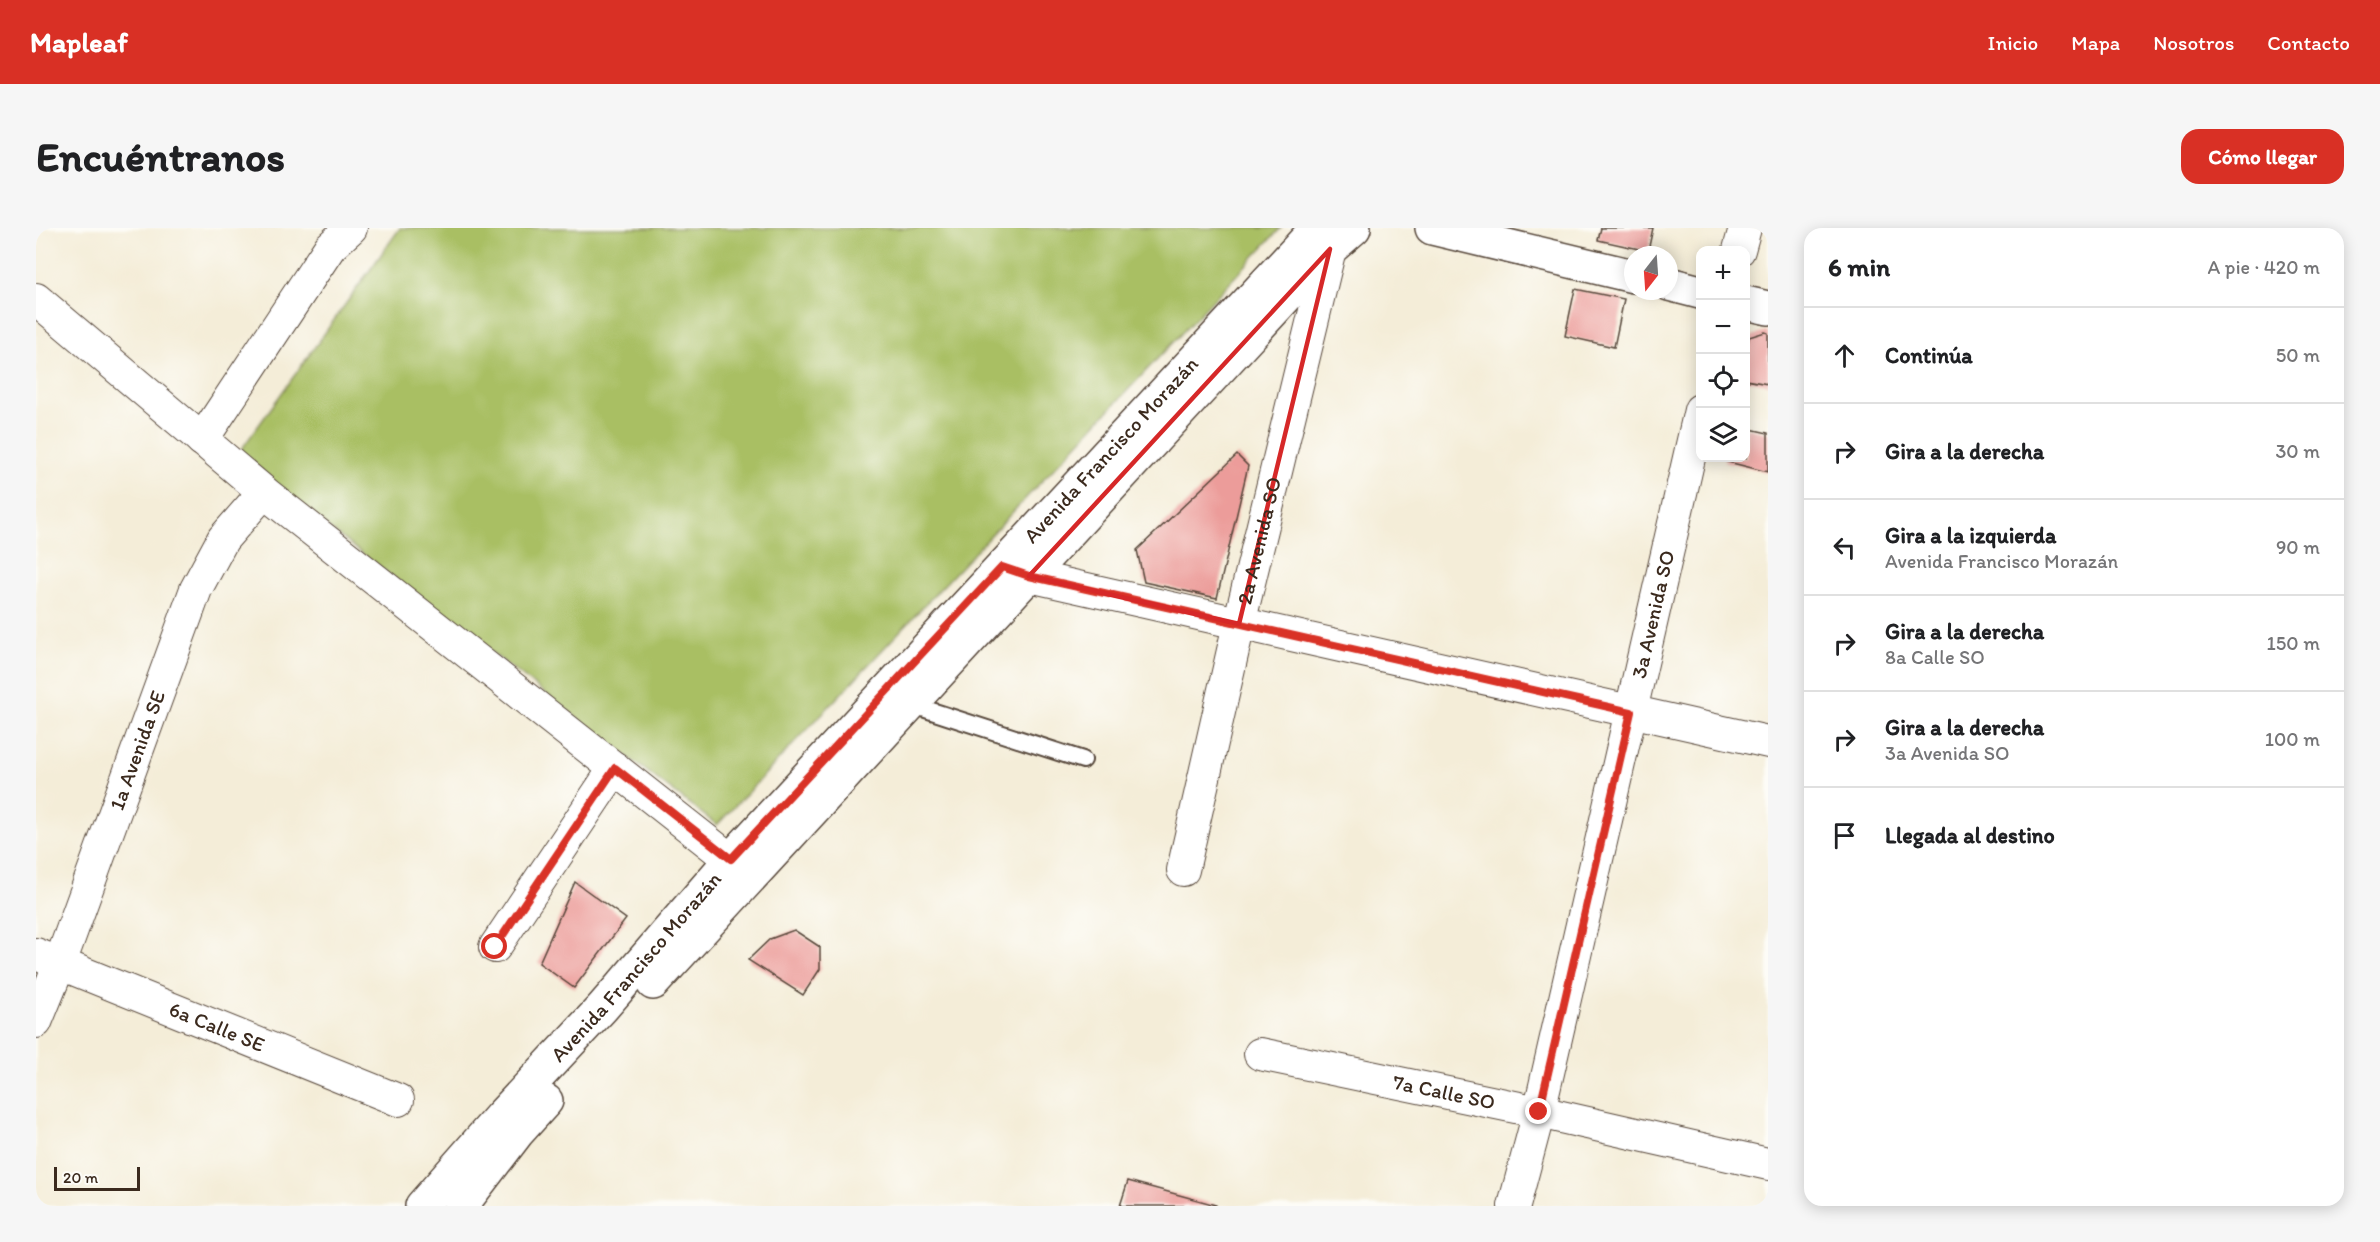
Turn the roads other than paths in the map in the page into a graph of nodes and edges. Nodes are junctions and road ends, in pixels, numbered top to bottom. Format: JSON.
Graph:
{"nodes":[{"id":1,"x":351,"y":228,"type":"edge"},
{"id":2,"x":1432,"y":228,"type":"edge"},
{"id":3,"x":1745,"y":228,"type":"edge"},
{"id":4,"x":1334,"y":235,"type":"edge"},
{"id":5,"x":1740,"y":246,"type":"edge"},
{"id":6,"x":1624,"y":274,"type":"edge"},
{"id":7,"x":1678,"y":286,"type":"edge"},
{"id":8,"x":1696,"y":291,"type":"edge"},
{"id":9,"x":36,"y":299,"type":"edge"},
{"id":10,"x":1750,"y":304,"type":"edge"},
{"id":11,"x":1768,"y":308,"type":"edge"},
{"id":12,"x":1696,"y":432,"type":"edge"},
{"id":13,"x":202,"y":440,"type":"junction"},
{"id":14,"x":264,"y":492,"type":"junction"},
{"id":15,"x":1015,"y":572,"type":"junction"},
{"id":16,"x":1239,"y":624,"type":"junction"},
{"id":17,"x":910,"y":704,"type":"junction"},
{"id":18,"x":1631,"y":712,"type":"junction"},
{"id":19,"x":1768,"y":742,"type":"edge"},
{"id":20,"x":1083,"y":760,"type":"dead end"},
{"id":21,"x":615,"y":768,"type":"junction"},
{"id":22,"x":741,"y":867,"type":"junction"},
{"id":23,"x":1183,"y":870,"type":"dead end"},
{"id":24,"x":495,"y":947,"type":"dead end"},
{"id":25,"x":48,"y":959,"type":"edge"},
{"id":26,"x":36,"y":1022,"type":"edge"},
{"id":27,"x":1260,"y":1054,"type":"dead end"},
{"id":28,"x":399,"y":1100,"type":"dead end"},
{"id":29,"x":1539,"y":1112,"type":"junction"},
{"id":30,"x":509,"y":1124,"type":"junction"},
{"id":31,"x":1768,"y":1164,"type":"edge"},
{"id":32,"x":422,"y":1206,"type":"edge"},
{"id":33,"x":460,"y":1206,"type":"edge"},
{"id":34,"x":1514,"y":1206,"type":"edge"}],
"edges":[{"from":1,"to":13,"type":"street"},
{"from":2,"to":6,"type":"main road"},
{"from":3,"to":5,"type":"street"},
{"from":4,"to":15,"type":"main road","name":"Avenida Francisco Morazán"},
{"from":4,"to":16,"type":"street","name":"2a Avenida SO"},
{"from":7,"to":8,"type":"main road"},
{"from":9,"to":13,"type":"street"},
{"from":10,"to":11,"type":"main road"},
{"from":12,"to":18,"type":"street","name":"3a Avenida SO"},
{"from":13,"to":14,"type":"street"},
{"from":14,"to":21,"type":"street"},
{"from":14,"to":25,"type":"street","name":"1a Avenida SE"},
{"from":15,"to":16,"type":"street"},
{"from":15,"to":17,"type":"main road","name":"Avenida Francisco Morazán"},
{"from":15,"to":22,"type":"main road","name":"Avenida Francisco Morazán"},
{"from":16,"to":18,"type":"street"},
{"from":16,"to":23,"type":"street","name":"2a Avenida SO"},
{"from":17,"to":20,"type":"lane"},
{"from":17,"to":22,"type":"main road","name":"Avenida Francisco Morazán"},
{"from":18,"to":19,"type":"street"},
{"from":18,"to":29,"type":"street","name":"3a Avenida SO"},
{"from":21,"to":22,"type":"street"},
{"from":21,"to":24,"type":"street"},
{"from":22,"to":30,"type":"main road","name":"Avenida Francisco Morazán"},
{"from":25,"to":26,"type":"street","name":"1a Avenida SE"},
{"from":25,"to":28,"type":"street","name":"6a Calle SE"},
{"from":27,"to":29,"type":"street","name":"7a Calle SO"},
{"from":29,"to":31,"type":"street","name":"7a Calle SO"},
{"from":29,"to":34,"type":"street","name":"3a Avenida SO"},
{"from":30,"to":32,"type":"main road","name":"Avenida Francisco Morazán"},
{"from":30,"to":33,"type":"main road","name":"Avenida Francisco Morazán"}]}
